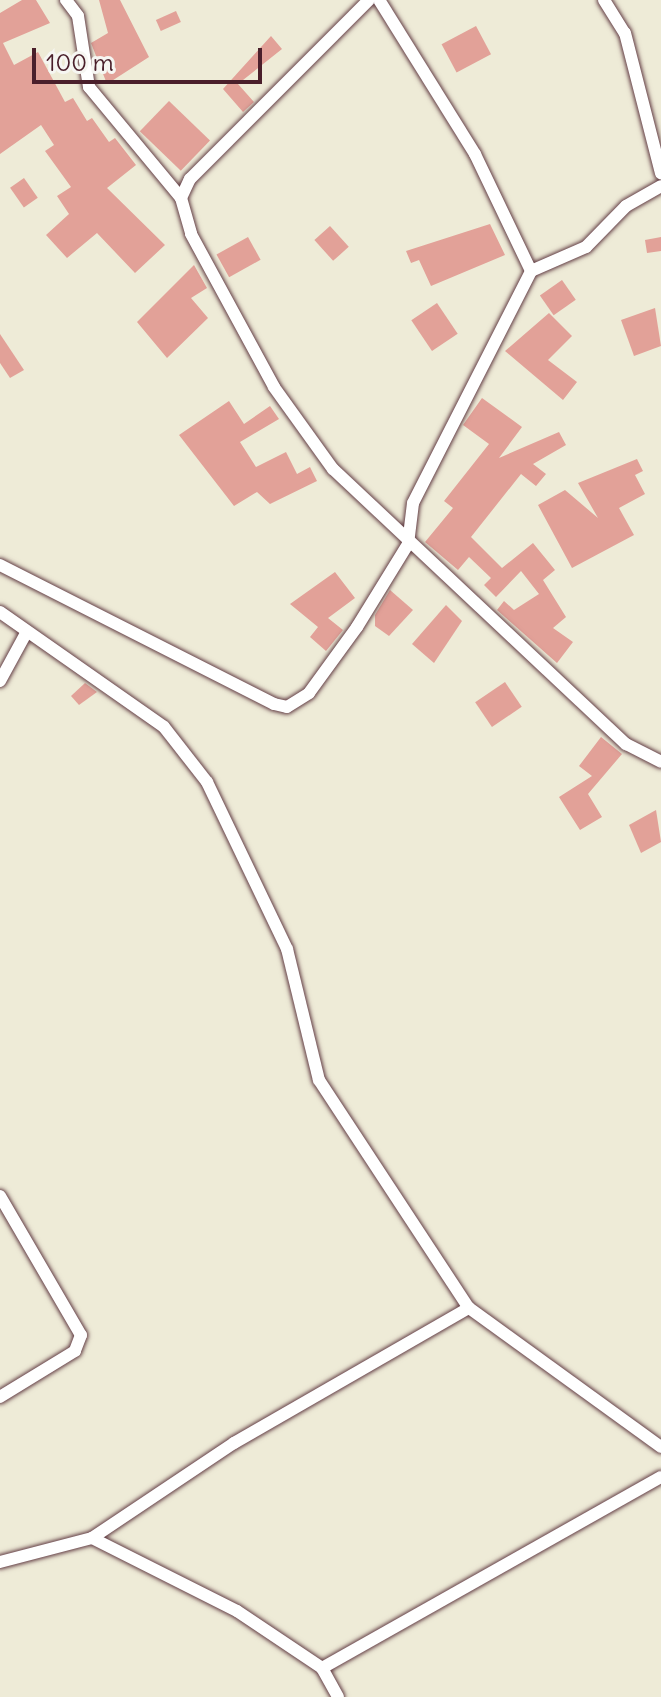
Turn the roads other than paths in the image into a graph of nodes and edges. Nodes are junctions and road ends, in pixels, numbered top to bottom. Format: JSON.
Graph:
{"nodes":[{"id":1,"x":66,"y":0,"type":"edge"},
{"id":2,"x":369,"y":0,"type":"edge"},
{"id":3,"x":379,"y":0,"type":"edge"},
{"id":4,"x":604,"y":0,"type":"edge"},
{"id":5,"x":661,"y":173,"type":"edge"},
{"id":6,"x":661,"y":186,"type":"edge"},
{"id":7,"x":181,"y":198,"type":"junction"},
{"id":8,"x":531,"y":271,"type":"junction"},
{"id":9,"x":408,"y":544,"type":"junction"},
{"id":10,"x":0,"y":565,"type":"edge"},
{"id":11,"x":0,"y":612,"type":"edge"},
{"id":12,"x":25,"y":635,"type":"junction"},
{"id":13,"x":0,"y":681,"type":"edge"},
{"id":14,"x":661,"y":762,"type":"edge"},
{"id":15,"x":0,"y":1196,"type":"edge"},
{"id":16,"x":469,"y":1308,"type":"junction"},
{"id":17,"x":0,"y":1397,"type":"edge"},
{"id":18,"x":661,"y":1447,"type":"edge"},
{"id":19,"x":661,"y":1477,"type":"edge"},
{"id":20,"x":92,"y":1538,"type":"junction"},
{"id":21,"x":0,"y":1562,"type":"edge"},
{"id":22,"x":322,"y":1668,"type":"junction"},
{"id":23,"x":338,"y":1697,"type":"edge"}],
"edges":[{"from":1,"to":7,"type":"street"},
{"from":2,"to":7,"type":"street"},
{"from":3,"to":8,"type":"street"},
{"from":4,"to":5,"type":"street"},
{"from":6,"to":8,"type":"street"},
{"from":7,"to":9,"type":"street"},
{"from":8,"to":9,"type":"street"},
{"from":9,"to":10,"type":"street"},
{"from":9,"to":14,"type":"street"},
{"from":11,"to":12,"type":"street"},
{"from":12,"to":13,"type":"street"},
{"from":12,"to":16,"type":"street"},
{"from":15,"to":17,"type":"street"},
{"from":16,"to":18,"type":"street"},
{"from":16,"to":20,"type":"street"},
{"from":19,"to":22,"type":"street"},
{"from":20,"to":21,"type":"street"},
{"from":20,"to":22,"type":"street"},
{"from":22,"to":23,"type":"street"}]}
